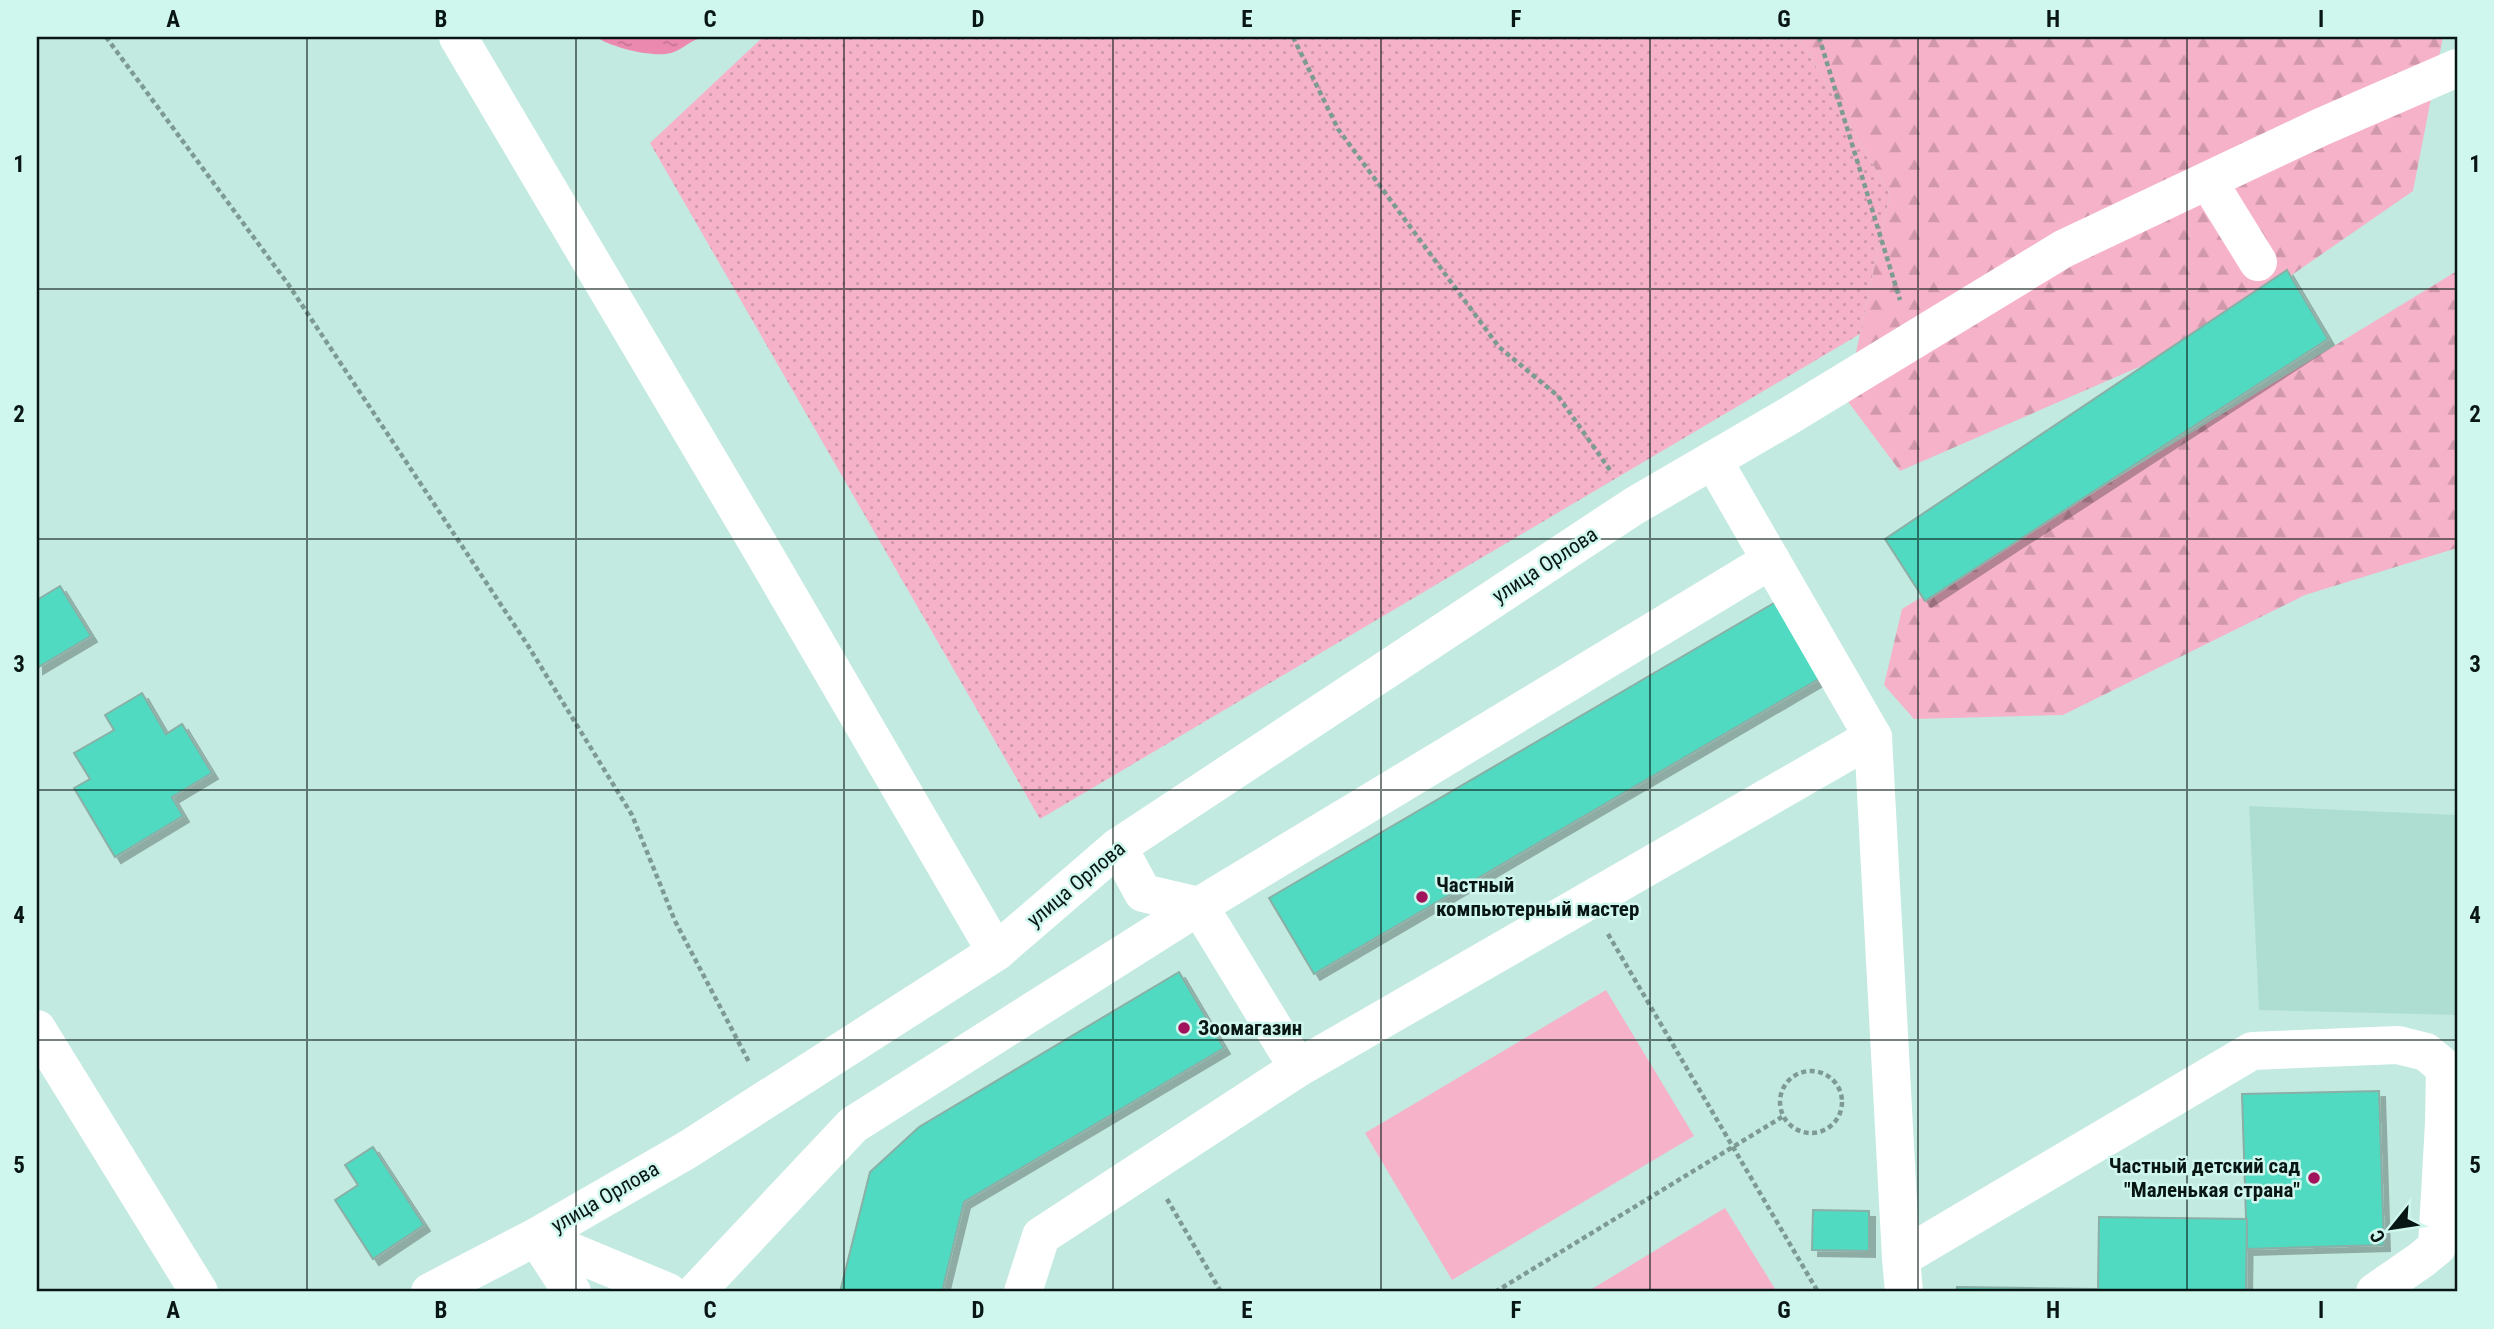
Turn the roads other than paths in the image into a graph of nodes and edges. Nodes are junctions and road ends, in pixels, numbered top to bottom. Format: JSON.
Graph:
{"nodes":[{"id":1,"x":458,"y":37,"type":"edge"},
{"id":2,"x":2457,"y":68,"type":"edge"},
{"id":3,"x":2208,"y":180,"type":"junction"},
{"id":4,"x":2258,"y":262,"type":"dead end"},
{"id":5,"x":1713,"y":460,"type":"junction"},
{"id":6,"x":1770,"y":560,"type":"junction"},
{"id":7,"x":1872,"y":737,"type":"junction"},
{"id":8,"x":1118,"y":847,"type":"junction"},
{"id":9,"x":1199,"y":906,"type":"junction"},
{"id":10,"x":996,"y":952,"type":"junction"},
{"id":11,"x":37,"y":1029,"type":"edge"},
{"id":12,"x":1298,"y":1068,"type":"junction"},
{"id":13,"x":536,"y":1237,"type":"junction"},
{"id":14,"x":1902,"y":1275,"type":"edge"},
{"id":15,"x":199,"y":1292,"type":"edge"},
{"id":16,"x":430,"y":1292,"type":"edge"},
{"id":17,"x":572,"y":1292,"type":"edge"},
{"id":18,"x":668,"y":1292,"type":"edge"},
{"id":19,"x":696,"y":1292,"type":"edge"},
{"id":20,"x":1023,"y":1292,"type":"edge"},
{"id":21,"x":2375,"y":1292,"type":"edge"}],
"edges":[{"from":1,"to":10,"type":"street"},
{"from":2,"to":3,"type":"street","name":"улица Орлова"},
{"from":3,"to":4,"type":"street"},
{"from":3,"to":5,"type":"street","name":"улица Орлова"},
{"from":5,"to":6,"type":"street"},
{"from":5,"to":8,"type":"street","name":"улица Орлова"},
{"from":6,"to":7,"type":"street"},
{"from":6,"to":9,"type":"street"},
{"from":7,"to":12,"type":"street"},
{"from":7,"to":14,"type":"street"},
{"from":8,"to":9,"type":"street"},
{"from":8,"to":10,"type":"street","name":"улица Орлова"},
{"from":9,"to":12,"type":"street"},
{"from":9,"to":19,"type":"street"},
{"from":10,"to":13,"type":"street","name":"улица Орлова"},
{"from":11,"to":15,"type":"street"},
{"from":12,"to":20,"type":"street"},
{"from":13,"to":16,"type":"street","name":"улица Орлова"},
{"from":13,"to":17,"type":"street"},
{"from":13,"to":18,"type":"street"},
{"from":14,"to":21,"type":"street"}]}
